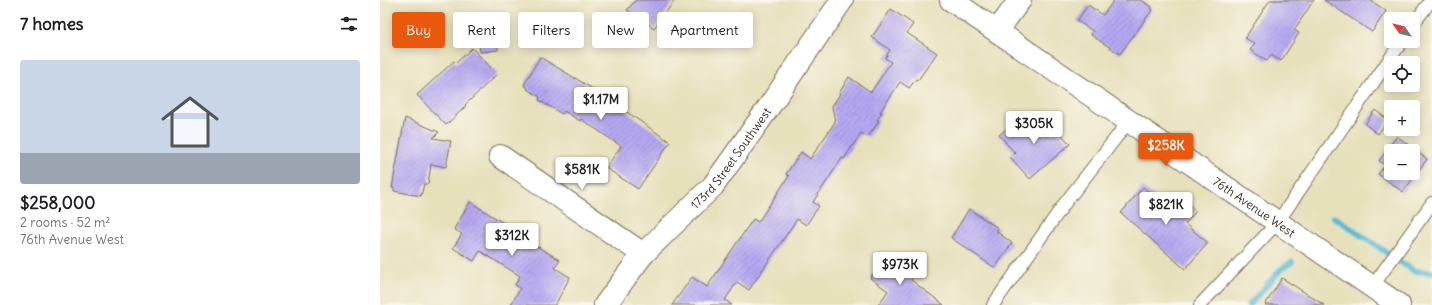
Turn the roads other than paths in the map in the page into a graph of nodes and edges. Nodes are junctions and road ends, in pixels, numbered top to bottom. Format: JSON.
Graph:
{"nodes":[{"id":1,"x":842,"y":0,"type":"edge"},
{"id":2,"x":952,"y":0,"type":"edge"},
{"id":3,"x":1020,"y":0,"type":"edge"},
{"id":4,"x":1427,"y":2,"type":"edge"},
{"id":5,"x":1420,"y":14,"type":"edge"},
{"id":6,"x":997,"y":31,"type":"junction"},
{"id":7,"x":1397,"y":48,"type":"edge"},
{"id":8,"x":1129,"y":121,"type":"junction"},
{"id":9,"x":500,"y":156,"type":"dead end"},
{"id":10,"x":1432,"y":203,"type":"edge"},
{"id":11,"x":1278,"y":223,"type":"junction"},
{"id":12,"x":643,"y":254,"type":"junction"},
{"id":13,"x":1382,"y":298,"type":"edge"},
{"id":14,"x":605,"y":305,"type":"edge"},
{"id":15,"x":993,"y":305,"type":"edge"},
{"id":16,"x":1200,"y":305,"type":"edge"}],
"edges":[{"from":1,"to":12,"type":"street","name":"173rd Street Southwest"},
{"from":2,"to":6,"type":"street","name":"76th Avenue West"},
{"from":3,"to":6,"type":"street"},
{"from":4,"to":5,"type":"lane"},
{"from":6,"to":8,"type":"street","name":"76th Avenue West"},
{"from":7,"to":11,"type":"lane"},
{"from":8,"to":11,"type":"street","name":"76th Avenue West"},
{"from":8,"to":15,"type":"lane"},
{"from":9,"to":12,"type":"street"},
{"from":10,"to":13,"type":"lane"},
{"from":11,"to":13,"type":"street","name":"76th Avenue West"},
{"from":11,"to":16,"type":"lane"},
{"from":12,"to":14,"type":"street","name":"173rd Street Southwest"}]}
